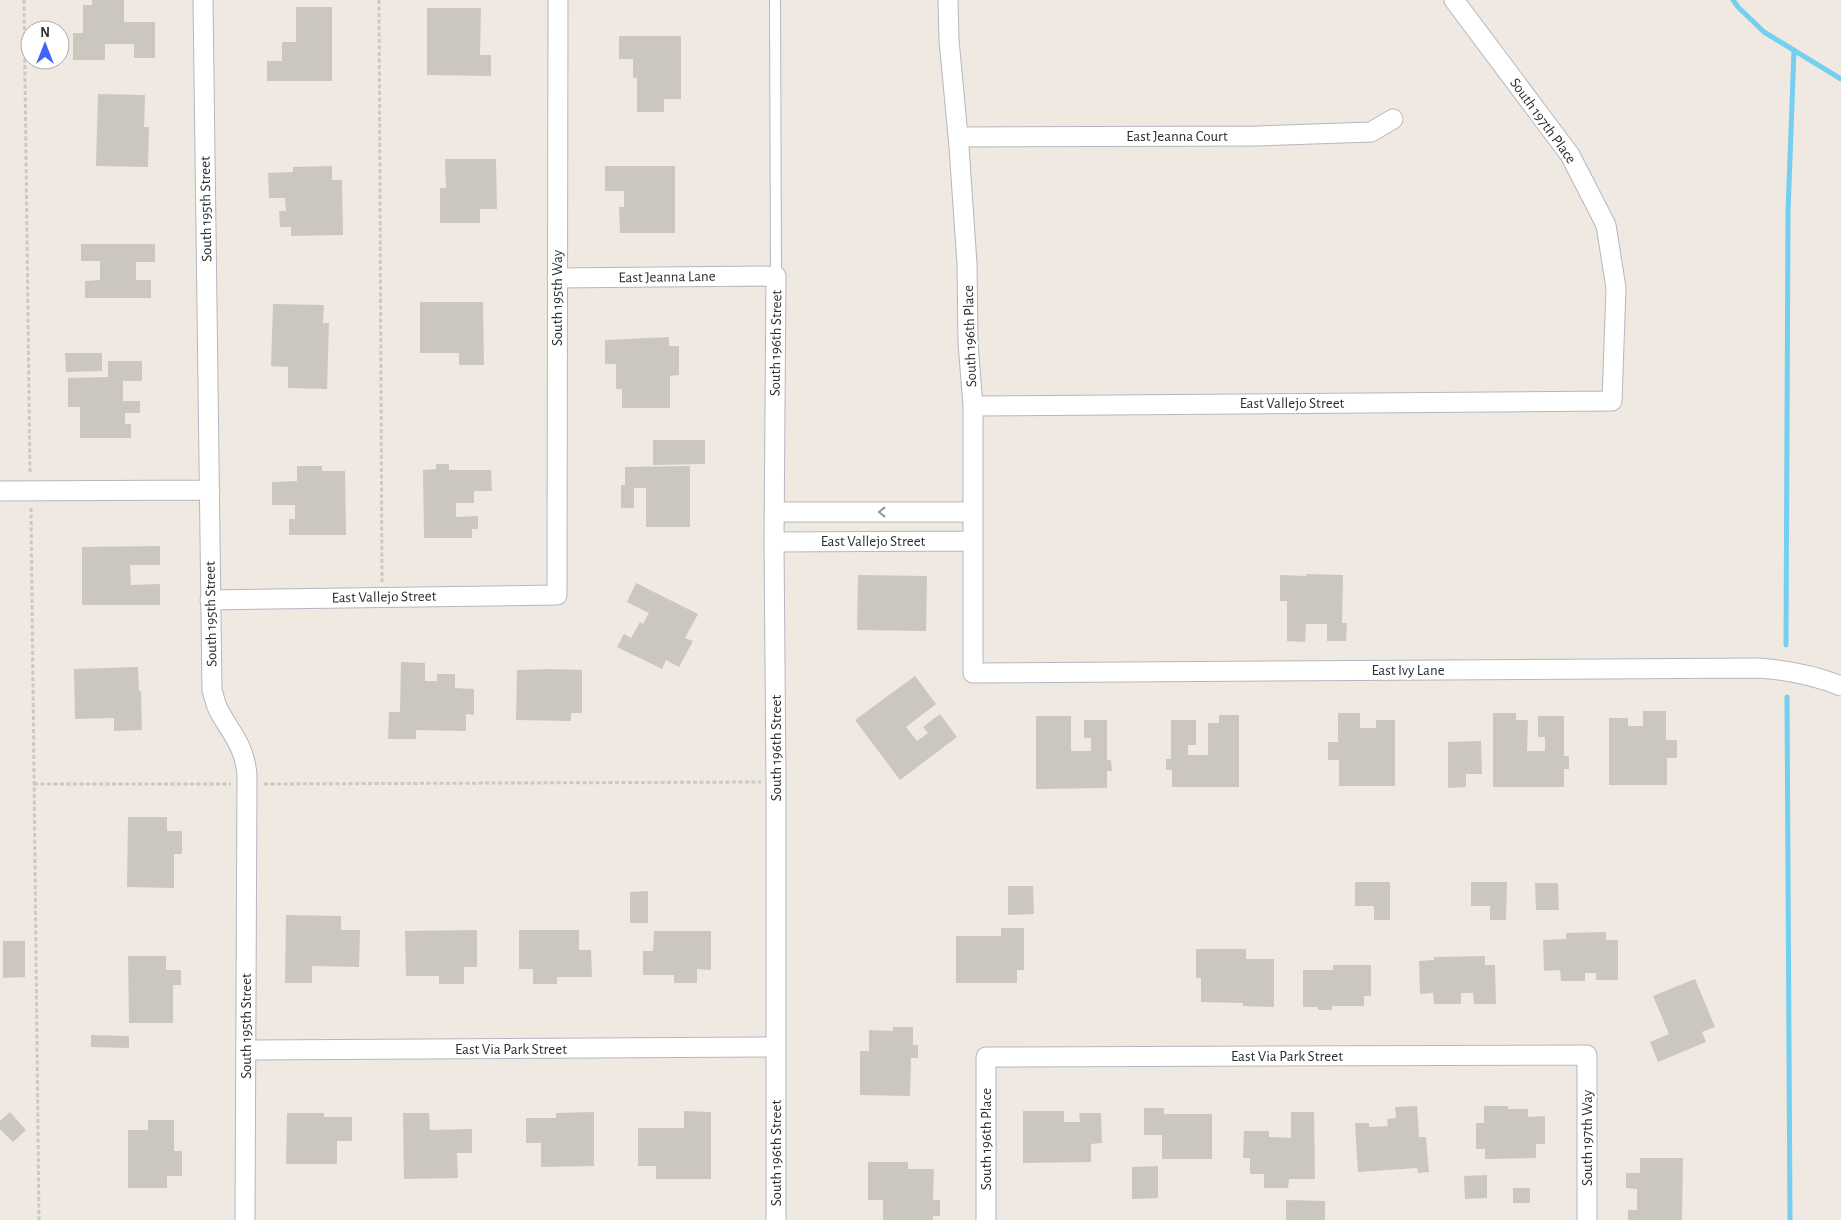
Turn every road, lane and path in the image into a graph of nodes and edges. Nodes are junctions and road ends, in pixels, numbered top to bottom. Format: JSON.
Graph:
{"nodes":[{"id":1,"x":24,"y":0,"type":"edge"},
{"id":2,"x":203,"y":0,"type":"edge"},
{"id":3,"x":379,"y":0,"type":"edge"},
{"id":4,"x":558,"y":0,"type":"edge"},
{"id":5,"x":775,"y":0,"type":"edge"},
{"id":6,"x":948,"y":0,"type":"edge"},
{"id":7,"x":1454,"y":0,"type":"edge"},
{"id":8,"x":1393,"y":119,"type":"dead end"},
{"id":9,"x":958,"y":137,"type":"junction"},
{"id":10,"x":776,"y":276,"type":"junction"},
{"id":11,"x":557,"y":278,"type":"junction"},
{"id":12,"x":1612,"y":401,"type":"joint"},
{"id":13,"x":973,"y":406,"type":"junction"},
{"id":14,"x":210,"y":490,"type":"junction"},
{"id":15,"x":0,"y":491,"type":"edge"},
{"id":16,"x":30,"y":491,"type":"junction"},
{"id":17,"x":774,"y":512,"type":"junction"},
{"id":18,"x":914,"y":512,"type":"junction"},
{"id":19,"x":973,"y":512,"type":"junction"},
{"id":20,"x":914,"y":541,"type":"junction"},
{"id":21,"x":973,"y":541,"type":"junction"},
{"id":22,"x":774,"y":542,"type":"junction"},
{"id":23,"x":557,"y":595,"type":"joint"},
{"id":24,"x":382,"y":598,"type":"junction"},
{"id":25,"x":210,"y":600,"type":"junction"},
{"id":26,"x":973,"y":673,"type":"joint"},
{"id":27,"x":1841,"y":686,"type":"edge"},
{"id":28,"x":776,"y":782,"type":"junction"},
{"id":29,"x":34,"y":784,"type":"junction"},
{"id":30,"x":246,"y":784,"type":"junction"},
{"id":31,"x":776,"y":1047,"type":"junction"},
{"id":32,"x":246,"y":1050,"type":"junction"},
{"id":33,"x":1587,"y":1055,"type":"joint"},
{"id":34,"x":986,"y":1057,"type":"joint"},
{"id":35,"x":39,"y":1220,"type":"edge"},
{"id":36,"x":245,"y":1220,"type":"edge"},
{"id":37,"x":776,"y":1220,"type":"edge"},
{"id":38,"x":986,"y":1220,"type":"edge"},
{"id":39,"x":1586,"y":1220,"type":"edge"}],
"edges":[{"from":1,"to":16,"type":"path"},
{"from":2,"to":14,"type":"street","name":"South 195th Street"},
{"from":3,"to":24,"type":"path"},
{"from":4,"to":11,"type":"street","name":"South 195th Way"},
{"from":5,"to":10,"type":"lane"},
{"from":6,"to":9,"type":"street","name":"South 196th Place"},
{"from":7,"to":12,"type":"street","name":"South 197th Place"},
{"from":8,"to":9,"type":"street","name":"East Jeanna Court"},
{"from":9,"to":13,"type":"street","name":"South 196th Place"},
{"from":10,"to":11,"type":"street","name":"East Jeanna Lane"},
{"from":10,"to":17,"type":"street","name":"South 196th Street"},
{"from":11,"to":23,"type":"street","name":"South 195th Way"},
{"from":12,"to":13,"type":"street","name":"East Vallejo Street"},
{"from":13,"to":19,"type":"street","name":"South 196th Place"},
{"from":14,"to":16,"type":"street"},
{"from":14,"to":25,"type":"street","name":"South 195th Street"},
{"from":15,"to":16,"type":"street"},
{"from":16,"to":29,"type":"path"},
{"from":18,"to":17,"type":"street","name":"East Vallejo Street","one_way":true},
{"from":17,"to":22,"type":"street","name":"South 196th Street"},
{"from":18,"to":19,"type":"street","name":"East Vallejo Street"},
{"from":18,"to":20,"type":"street"},
{"from":19,"to":21,"type":"street","name":"South 196th Place"},
{"from":20,"to":21,"type":"street","name":"East Vallejo Street"},
{"from":20,"to":22,"type":"street","name":"East Vallejo Street"},
{"from":21,"to":26,"type":"street","name":"South 196th Place"},
{"from":22,"to":28,"type":"street","name":"South 196th Street"},
{"from":23,"to":24,"type":"street","name":"East Vallejo Street"},
{"from":24,"to":25,"type":"street","name":"East Vallejo Street"},
{"from":25,"to":30,"type":"street","name":"South 195th Street"},
{"from":26,"to":27,"type":"street","name":"East Ivy Lane"},
{"from":28,"to":30,"type":"path"},
{"from":28,"to":31,"type":"street","name":"South 196th Street"},
{"from":29,"to":30,"type":"path"},
{"from":29,"to":35,"type":"path"},
{"from":30,"to":32,"type":"street","name":"South 195th Street"},
{"from":31,"to":32,"type":"street","name":"East Via Park Street"},
{"from":31,"to":37,"type":"street","name":"South 196th Street"},
{"from":32,"to":36,"type":"street","name":"South 195th Street"},
{"from":33,"to":34,"type":"street","name":"East Via Park Street"},
{"from":33,"to":39,"type":"street","name":"South 197th Way"},
{"from":34,"to":38,"type":"street","name":"South 196th Place"}]}
